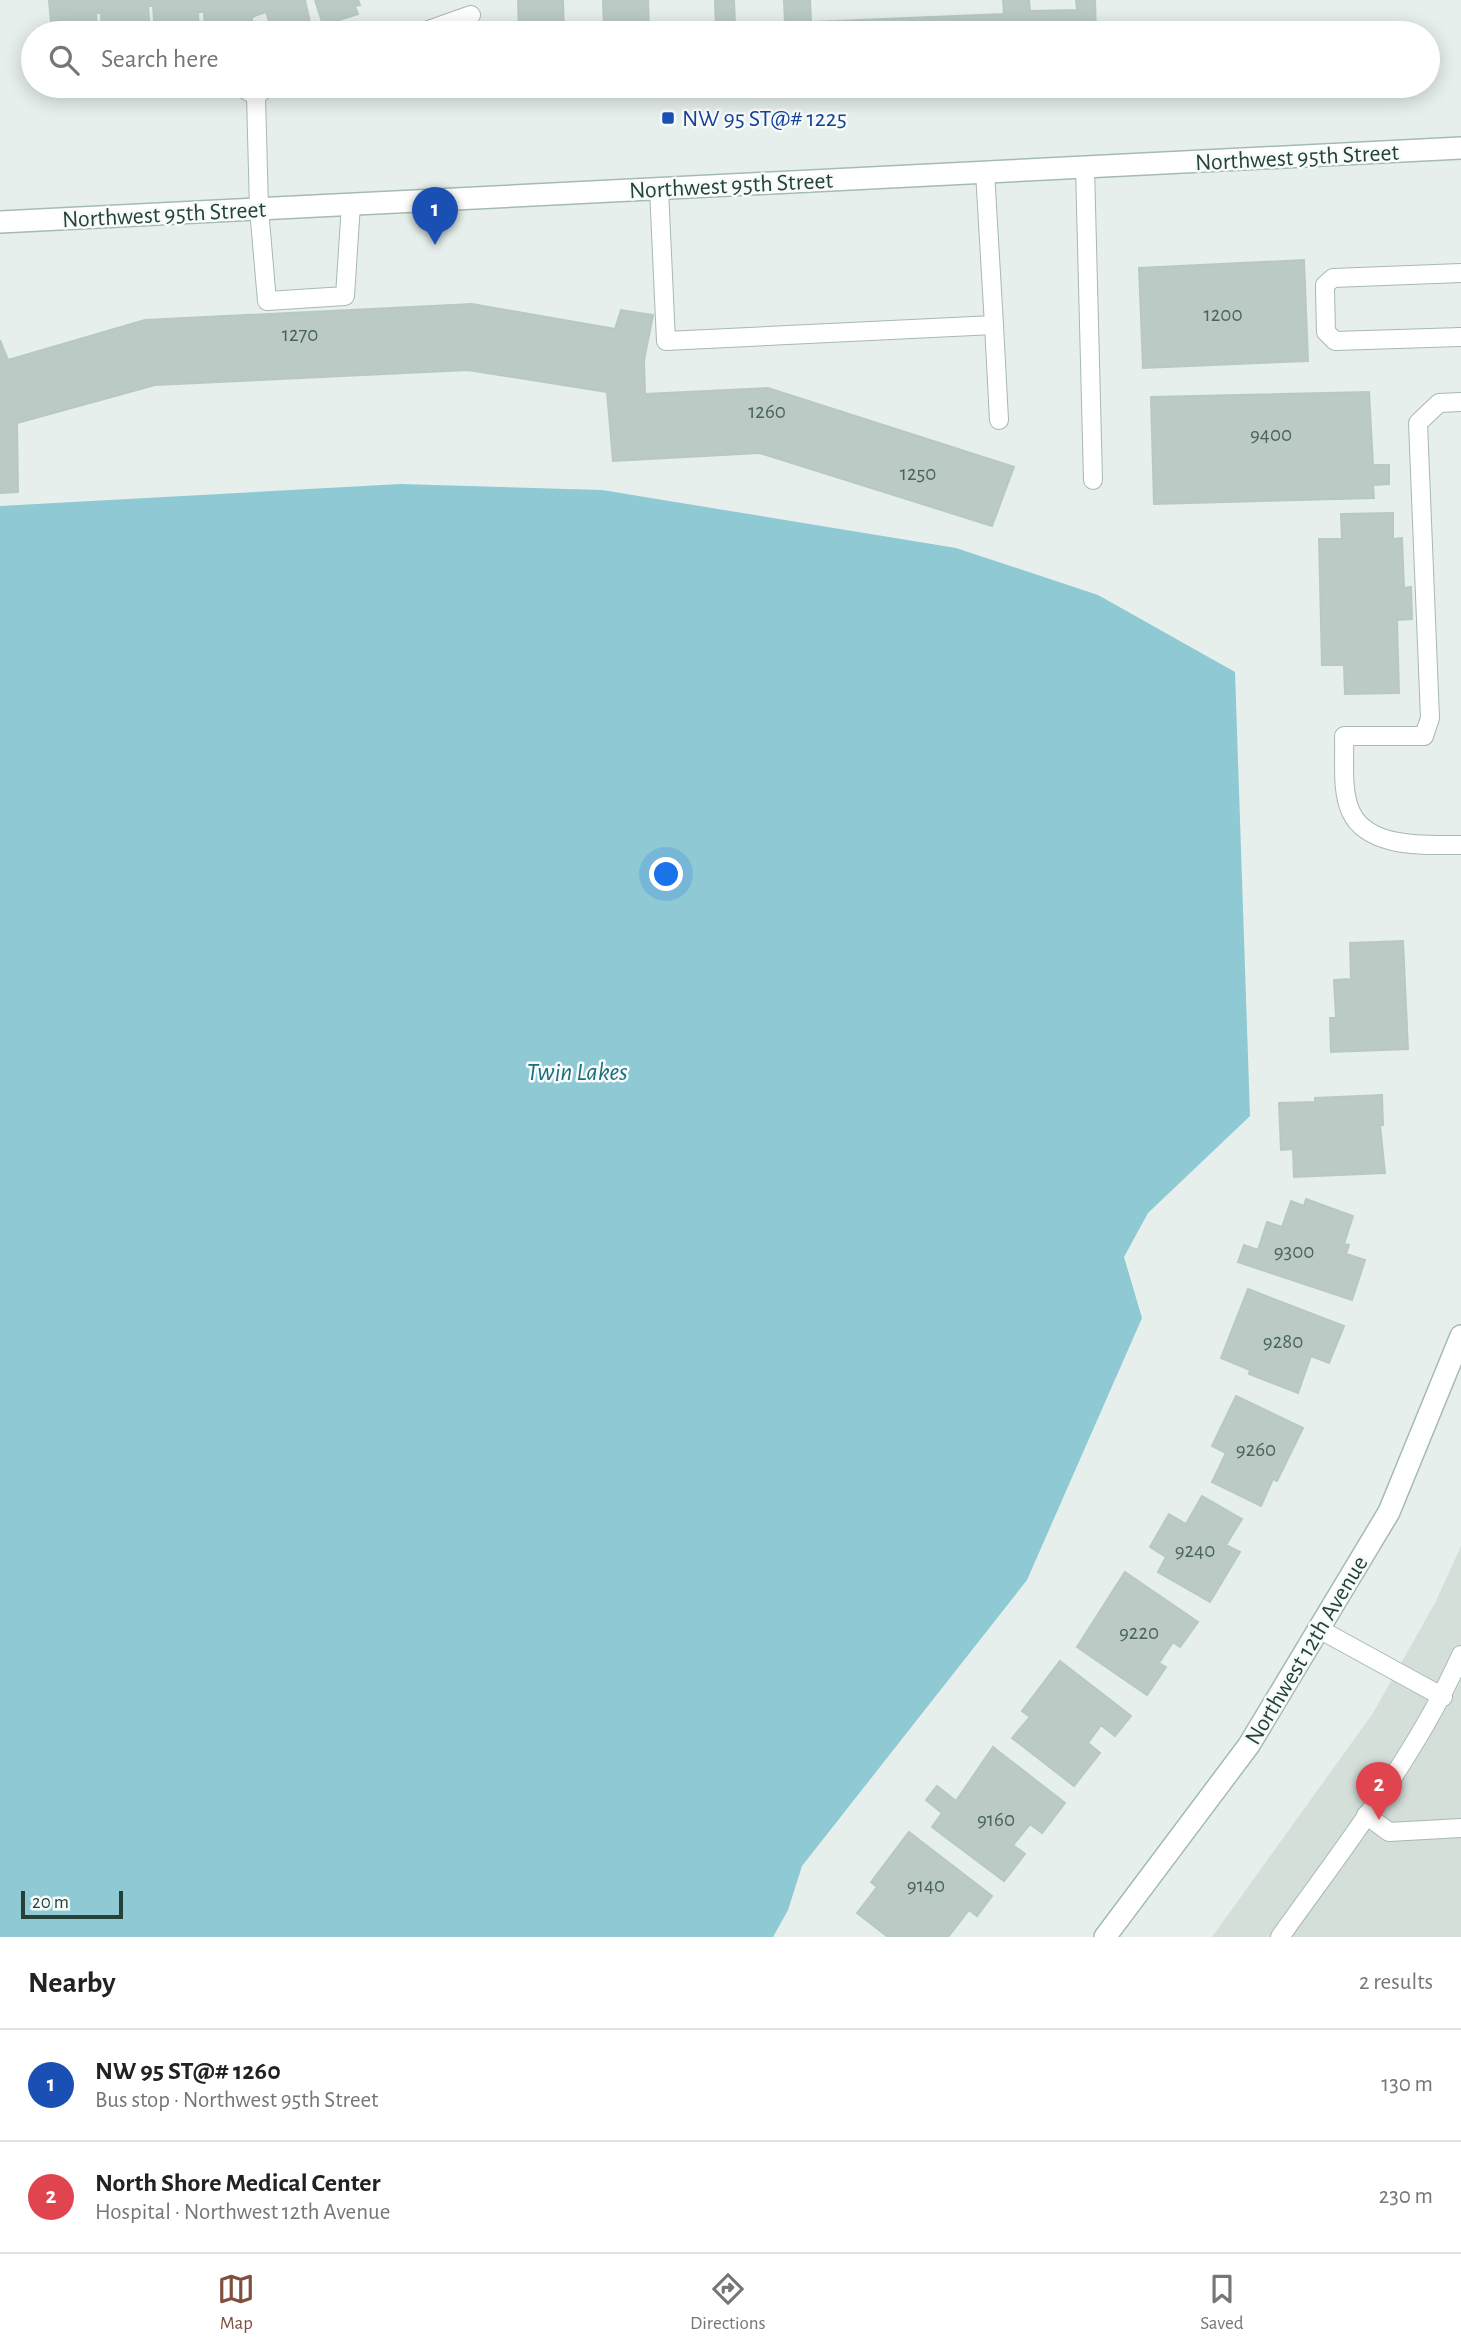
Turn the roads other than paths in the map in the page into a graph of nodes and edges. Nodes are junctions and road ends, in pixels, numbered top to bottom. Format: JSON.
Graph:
{"nodes":[{"id":1,"x":471,"y":15,"type":"dead end"},
{"id":2,"x":454,"y":21,"type":"edge"},
{"id":3,"x":262,"y":98,"type":"edge"},
{"id":4,"x":1461,"y":148,"type":"edge"},
{"id":5,"x":1085,"y":167,"type":"junction"},
{"id":6,"x":985,"y":172,"type":"junction"},
{"id":7,"x":659,"y":189,"type":"junction"},
{"id":8,"x":351,"y":204,"type":"junction"},
{"id":9,"x":259,"y":209,"type":"junction"},
{"id":10,"x":0,"y":222,"type":"edge"},
{"id":11,"x":1461,"y":273,"type":"edge"},
{"id":12,"x":994,"y":324,"type":"junction"},
{"id":13,"x":1461,"y":337,"type":"edge"},
{"id":14,"x":1461,"y":402,"type":"edge"},
{"id":15,"x":999,"y":420,"type":"dead end"},
{"id":16,"x":1093,"y":480,"type":"dead end"},
{"id":17,"x":1461,"y":845,"type":"edge"},
{"id":18,"x":1461,"y":1336,"type":"edge"},
{"id":19,"x":1319,"y":1629,"type":"junction"},
{"id":20,"x":1461,"y":1655,"type":"edge"},
{"id":21,"x":1443,"y":1697,"type":"junction"},
{"id":22,"x":1366,"y":1815,"type":"junction"},
{"id":23,"x":1461,"y":1828,"type":"edge"},
{"id":24,"x":1105,"y":1937,"type":"edge"},
{"id":25,"x":1280,"y":1937,"type":"edge"}],
"edges":[{"from":1,"to":2,"type":"lane"},
{"from":3,"to":9,"type":"lane"},
{"from":4,"to":5,"type":"main road","name":"Northwest 95th Street"},
{"from":5,"to":6,"type":"main road","name":"Northwest 95th Street"},
{"from":5,"to":16,"type":"lane"},
{"from":6,"to":7,"type":"main road","name":"Northwest 95th Street"},
{"from":6,"to":12,"type":"lane"},
{"from":7,"to":8,"type":"main road","name":"Northwest 95th Street"},
{"from":7,"to":12,"type":"lane"},
{"from":8,"to":9,"type":"main road","name":"Northwest 95th Street"},
{"from":8,"to":9,"type":"lane"},
{"from":9,"to":10,"type":"main road","name":"Northwest 95th Street"},
{"from":11,"to":13,"type":"lane"},
{"from":12,"to":15,"type":"lane"},
{"from":14,"to":17,"type":"lane"},
{"from":18,"to":19,"type":"main road","name":"Northwest 12th Avenue"},
{"from":19,"to":21,"type":"lane"},
{"from":19,"to":24,"type":"main road","name":"Northwest 12th Avenue"},
{"from":20,"to":21,"type":"lane"},
{"from":21,"to":22,"type":"lane"},
{"from":22,"to":23,"type":"lane"},
{"from":22,"to":25,"type":"lane"}]}
